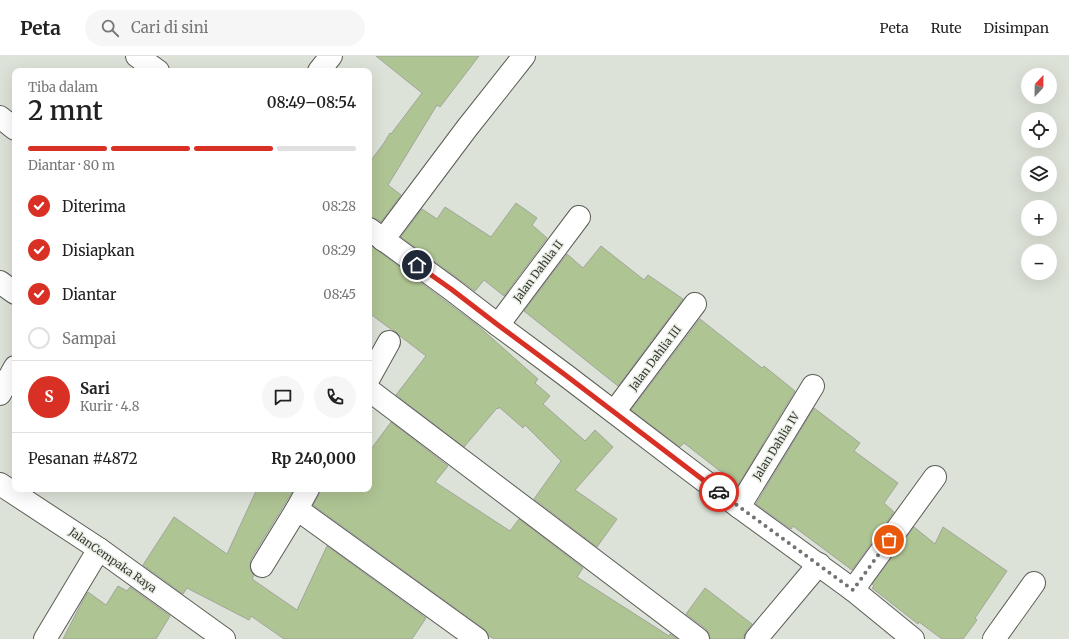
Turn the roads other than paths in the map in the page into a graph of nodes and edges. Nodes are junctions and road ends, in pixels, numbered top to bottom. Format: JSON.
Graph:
{"nodes":[{"id":1,"x":137,"y":56,"type":"edge"},
{"id":2,"x":331,"y":56,"type":"edge"},
{"id":3,"x":524,"y":56,"type":"edge"},
{"id":4,"x":154,"y":68,"type":"edge"},
{"id":5,"x":321,"y":68,"type":"edge"},
{"id":6,"x":0,"y":117,"type":"edge"},
{"id":7,"x":12,"y":127,"type":"edge"},
{"id":8,"x":579,"y":218,"type":"dead end"},
{"id":9,"x":376,"y":235,"type":"edge"},
{"id":10,"x":0,"y":282,"type":"edge"},
{"id":11,"x":12,"y":291,"type":"edge"},
{"id":12,"x":695,"y":304,"type":"dead end"},
{"id":13,"x":498,"y":325,"type":"junction"},
{"id":14,"x":389,"y":342,"type":"dead end"},
{"id":15,"x":12,"y":372,"type":"edge"},
{"id":16,"x":372,"y":373,"type":"edge"},
{"id":17,"x":813,"y":386,"type":"dead end"},
{"id":18,"x":372,"y":392,"type":"edge"},
{"id":19,"x":0,"y":394,"type":"edge"},
{"id":20,"x":614,"y":412,"type":"junction"},
{"id":21,"x":935,"y":477,"type":"dead end"},
{"id":22,"x":0,"y":484,"type":"edge"},
{"id":23,"x":12,"y":492,"type":"edge"},
{"id":24,"x":12,"y":492,"type":"edge"},
{"id":25,"x":306,"y":492,"type":"edge"},
{"id":26,"x":739,"y":507,"type":"junction"},
{"id":27,"x":297,"y":509,"type":"junction"},
{"id":28,"x":99,"y":549,"type":"junction"},
{"id":29,"x":819,"y":564,"type":"junction"},
{"id":30,"x":262,"y":566,"type":"dead end"},
{"id":31,"x":1034,"y":583,"type":"dead end"},
{"id":32,"x":853,"y":590,"type":"junction"},
{"id":33,"x":45,"y":639,"type":"edge"},
{"id":34,"x":224,"y":639,"type":"edge"},
{"id":35,"x":477,"y":639,"type":"edge"},
{"id":36,"x":698,"y":639,"type":"edge"},
{"id":37,"x":756,"y":639,"type":"edge"},
{"id":38,"x":913,"y":639,"type":"edge"},
{"id":39,"x":994,"y":639,"type":"edge"}],
"edges":[{"from":1,"to":4,"type":"street"},
{"from":2,"to":5,"type":"street"},
{"from":3,"to":9,"type":"street"},
{"from":6,"to":7,"type":"street"},
{"from":8,"to":13,"type":"street","name":"Jalan Dahlia II"},
{"from":9,"to":13,"type":"street"},
{"from":10,"to":11,"type":"street"},
{"from":12,"to":20,"type":"street","name":"Jalan Dahlia III"},
{"from":13,"to":20,"type":"street"},
{"from":14,"to":16,"type":"street"},
{"from":15,"to":19,"type":"street"},
{"from":17,"to":26,"type":"street","name":"Jalan Dahlia IV"},
{"from":18,"to":36,"type":"street"},
{"from":20,"to":26,"type":"street"},
{"from":21,"to":32,"type":"street"},
{"from":22,"to":24,"type":"street","name":"JalanCempaka Raya"},
{"from":23,"to":28,"type":"street","name":"JalanCempaka Raya"},
{"from":25,"to":27,"type":"street"},
{"from":26,"to":29,"type":"street"},
{"from":27,"to":30,"type":"street"},
{"from":27,"to":35,"type":"street"},
{"from":28,"to":33,"type":"street"},
{"from":28,"to":34,"type":"street","name":"JalanCempaka Raya"},
{"from":29,"to":32,"type":"street"},
{"from":29,"to":37,"type":"street"},
{"from":31,"to":39,"type":"street"},
{"from":32,"to":38,"type":"street"}]}
